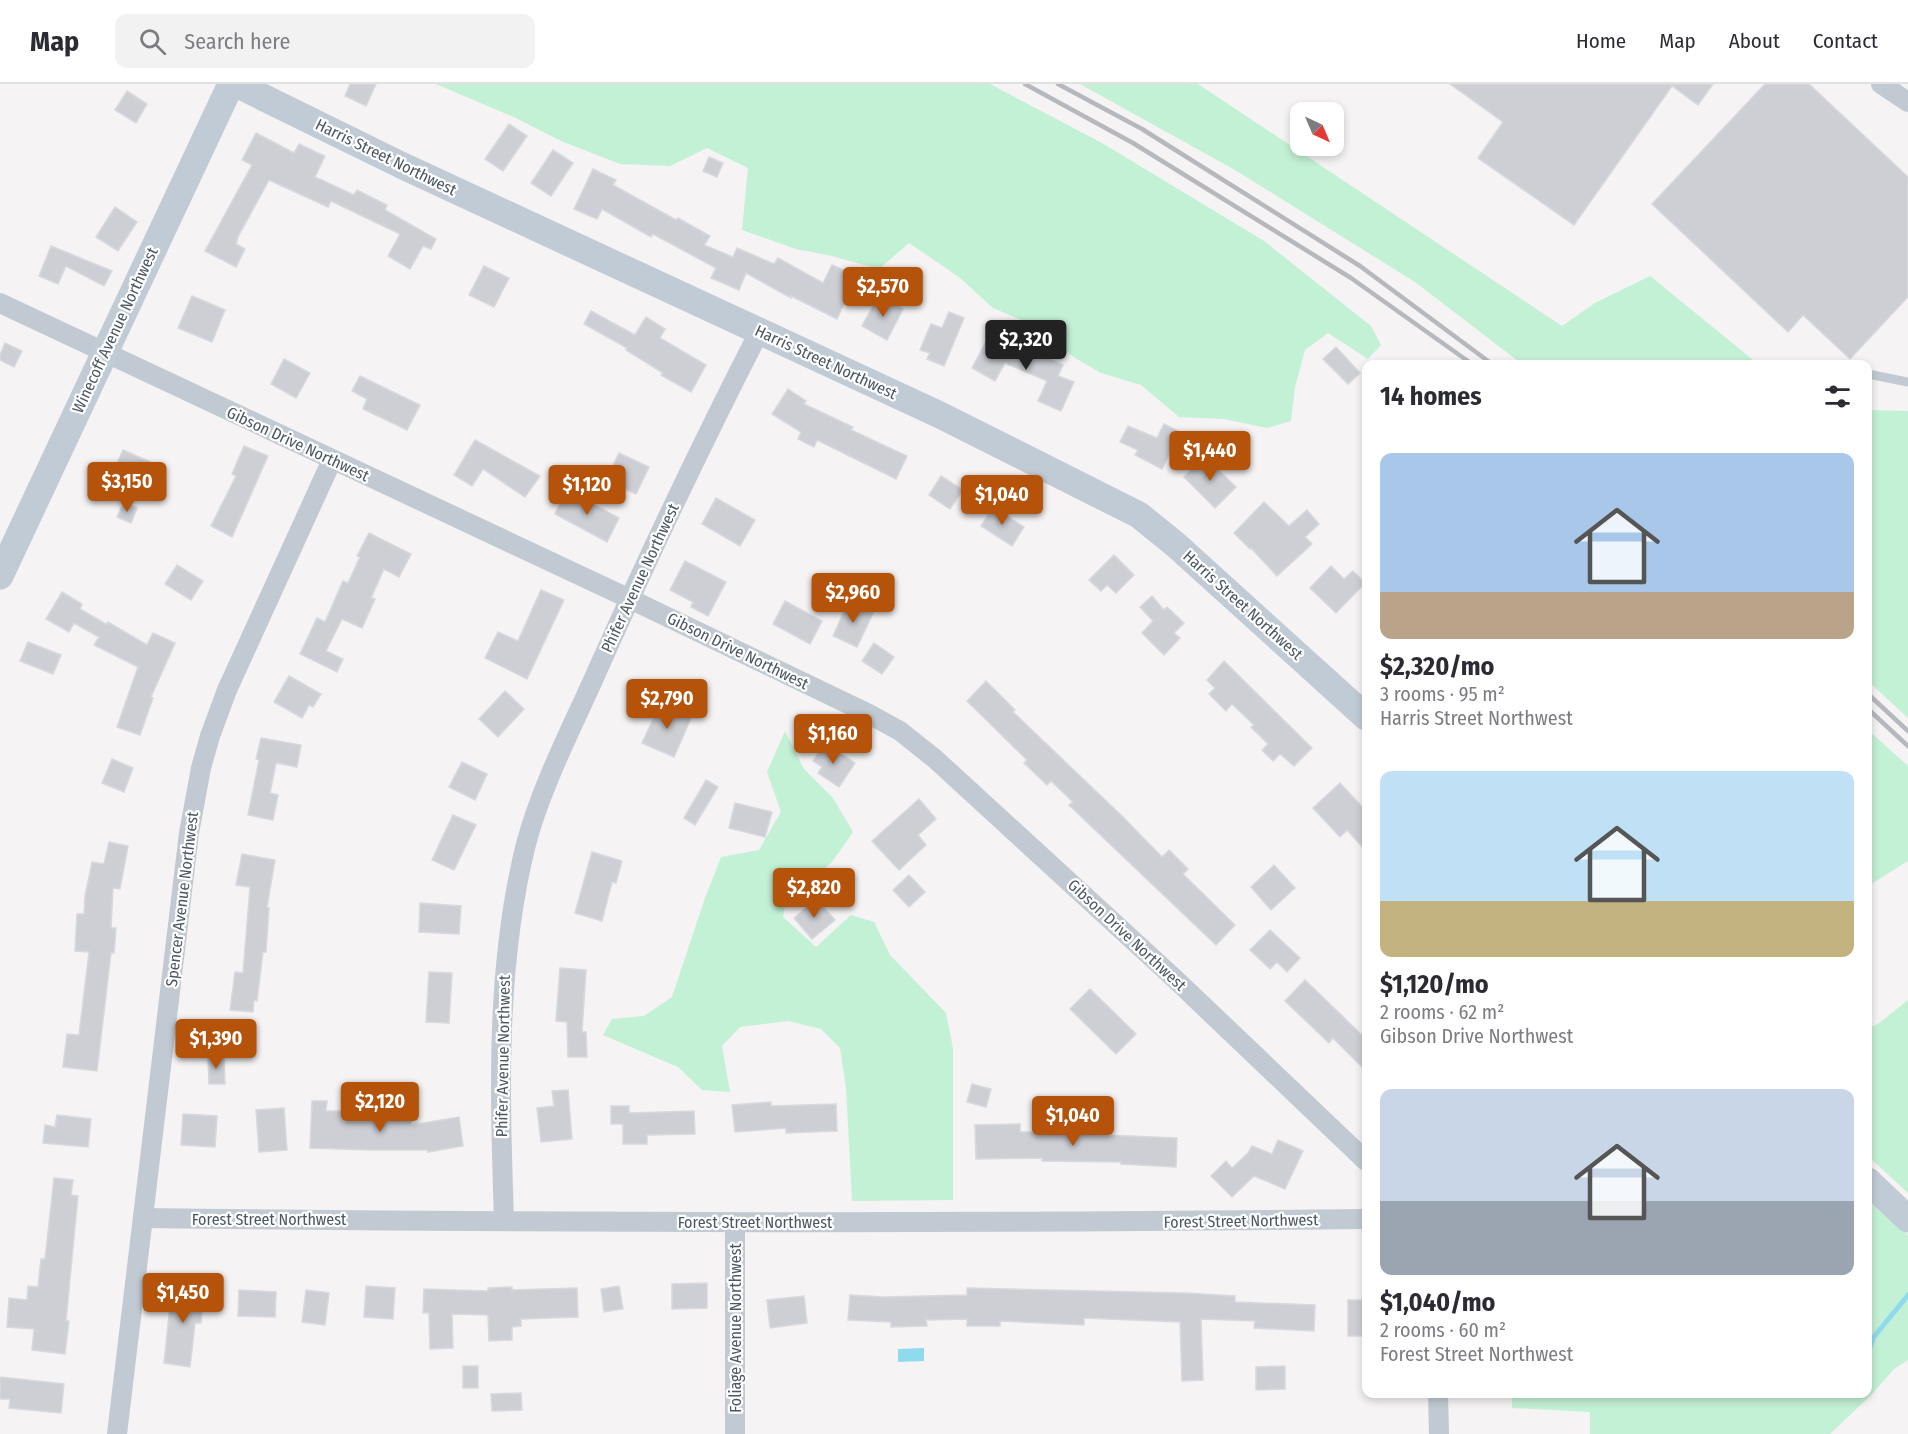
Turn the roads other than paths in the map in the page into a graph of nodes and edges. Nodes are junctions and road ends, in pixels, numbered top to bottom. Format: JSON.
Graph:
{"nodes":[{"id":1,"x":231,"y":84,"type":"edge"},
{"id":2,"x":236,"y":84,"type":"edge"},
{"id":3,"x":1881,"y":84,"type":"edge"},
{"id":4,"x":1908,"y":102,"type":"edge"},
{"id":5,"x":0,"y":303,"type":"edge"},
{"id":6,"x":759,"y":332,"type":"junction"},
{"id":7,"x":105,"y":353,"type":"junction"},
{"id":8,"x":1872,"y":375,"type":"edge"},
{"id":9,"x":1908,"y":382,"type":"edge"},
{"id":10,"x":332,"y":460,"type":"junction"},
{"id":11,"x":1,"y":571,"type":"edge"},
{"id":12,"x":630,"y":599,"type":"junction"},
{"id":13,"x":1362,"y":713,"type":"edge"},
{"id":14,"x":1362,"y":1157,"type":"edge"},
{"id":15,"x":1872,"y":1185,"type":"edge"},
{"id":16,"x":143,"y":1218,"type":"junction"},
{"id":17,"x":1362,"y":1219,"type":"edge"},
{"id":18,"x":1908,"y":1219,"type":"edge"},
{"id":19,"x":504,"y":1221,"type":"junction"},
{"id":20,"x":735,"y":1223,"type":"junction"},
{"id":21,"x":1438,"y":1398,"type":"edge"},
{"id":22,"x":117,"y":1434,"type":"edge"},
{"id":23,"x":735,"y":1434,"type":"edge"},
{"id":24,"x":1439,"y":1434,"type":"edge"}],
"edges":[{"from":1,"to":7,"type":"street","name":"Winecoff Avenue Northwest"},
{"from":2,"to":6,"type":"street","name":"Harris Street Northwest"},
{"from":3,"to":4,"type":"street"},
{"from":5,"to":7,"type":"street","name":"Gibson Drive Northwest"},
{"from":6,"to":12,"type":"street","name":"Phifer Avenue Northwest"},
{"from":6,"to":13,"type":"street","name":"Harris Street Northwest"},
{"from":7,"to":10,"type":"street","name":"Gibson Drive Northwest"},
{"from":7,"to":11,"type":"street","name":"Winecoff Avenue Northwest"},
{"from":8,"to":9,"type":"lane"},
{"from":10,"to":12,"type":"street","name":"Gibson Drive Northwest"},
{"from":10,"to":16,"type":"street","name":"Spencer Avenue Northwest"},
{"from":12,"to":14,"type":"street","name":"Gibson Drive Northwest"},
{"from":12,"to":19,"type":"street","name":"Phifer Avenue Northwest"},
{"from":15,"to":18,"type":"street"},
{"from":16,"to":19,"type":"street","name":"Forest Street Northwest"},
{"from":16,"to":22,"type":"street","name":"Spencer Avenue Northwest"},
{"from":17,"to":20,"type":"street","name":"Forest Street Northwest"},
{"from":19,"to":20,"type":"street","name":"Forest Street Northwest"},
{"from":20,"to":23,"type":"street","name":"Foliage Avenue Northwest"},
{"from":21,"to":24,"type":"street"}]}
